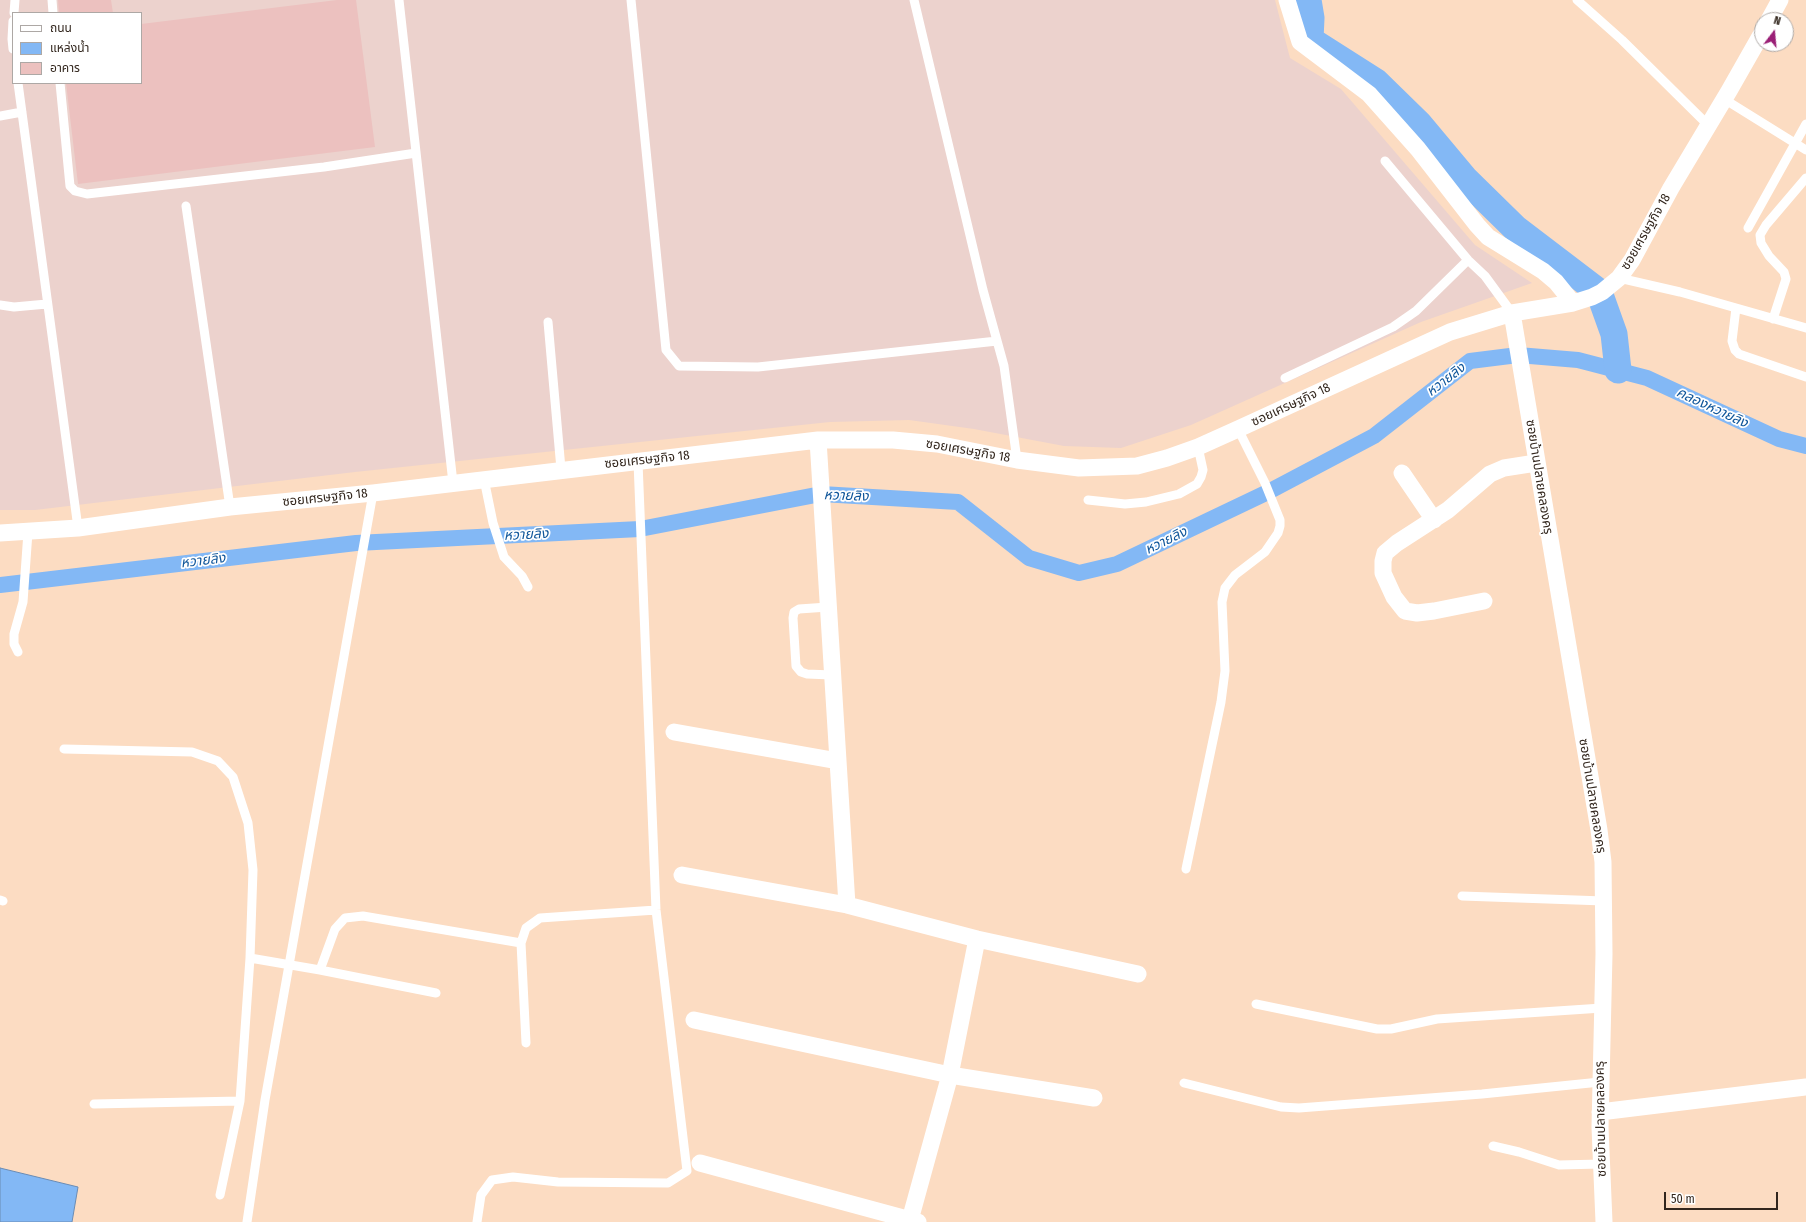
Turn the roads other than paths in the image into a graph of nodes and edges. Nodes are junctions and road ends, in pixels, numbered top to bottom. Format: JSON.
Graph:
{"nodes":[{"id":1,"x":15,"y":0,"type":"edge"},
{"id":2,"x":52,"y":0,"type":"edge"},
{"id":3,"x":400,"y":0,"type":"edge"},
{"id":4,"x":631,"y":0,"type":"edge"},
{"id":5,"x":914,"y":0,"type":"edge"},
{"id":6,"x":1287,"y":0,"type":"edge"},
{"id":7,"x":1577,"y":0,"type":"edge"},
{"id":8,"x":1780,"y":0,"type":"edge"},
{"id":9,"x":14,"y":12,"type":"edge"},
{"id":10,"x":53,"y":12,"type":"edge"},
{"id":11,"x":1773,"y":12,"type":"edge"},
{"id":12,"x":1754,"y":47,"type":"edge"},
{"id":13,"x":18,"y":84,"type":"edge"},
{"id":14,"x":60,"y":84,"type":"edge"},
{"id":15,"x":1724,"y":99,"type":"junction"},
{"id":16,"x":22,"y":112,"type":"junction"},
{"id":17,"x":0,"y":116,"type":"edge"},
{"id":18,"x":1806,"y":124,"type":"edge"},
{"id":19,"x":1709,"y":126,"type":"junction"},
{"id":20,"x":1796,"y":144,"type":"junction"},
{"id":21,"x":1806,"y":150,"type":"edge"},
{"id":22,"x":416,"y":153,"type":"junction"},
{"id":23,"x":1385,"y":160,"type":"dead end"},
{"id":24,"x":1806,"y":178,"type":"edge"},
{"id":25,"x":186,"y":206,"type":"dead end"},
{"id":26,"x":1748,"y":228,"type":"dead end"},
{"id":27,"x":1468,"y":260,"type":"junction"},
{"id":28,"x":1619,"y":278,"type":"junction"},
{"id":29,"x":1573,"y":303,"type":"junction"},
{"id":30,"x":47,"y":304,"type":"junction"},
{"id":31,"x":0,"y":305,"type":"edge"},
{"id":32,"x":1736,"y":308,"type":"junction"},
{"id":33,"x":1512,"y":313,"type":"junction"},
{"id":34,"x":1773,"y":319,"type":"junction"},
{"id":35,"x":548,"y":322,"type":"dead end"},
{"id":36,"x":1806,"y":328,"type":"edge"},
{"id":37,"x":998,"y":341,"type":"junction"},
{"id":38,"x":1285,"y":378,"type":"dead end"},
{"id":39,"x":1806,"y":378,"type":"edge"},
{"id":40,"x":1238,"y":429,"type":"junction"},
{"id":41,"x":818,"y":440,"type":"junction"},
{"id":42,"x":1198,"y":447,"type":"junction"},
{"id":43,"x":1017,"y":460,"type":"junction"},
{"id":44,"x":638,"y":462,"type":"junction"},
{"id":45,"x":1536,"y":464,"type":"junction"},
{"id":46,"x":561,"y":469,"type":"junction"},
{"id":47,"x":1402,"y":473,"type":"dead end"},
{"id":48,"x":484,"y":479,"type":"junction"},
{"id":49,"x":453,"y":483,"type":"junction"},
{"id":50,"x":373,"y":493,"type":"junction"},
{"id":51,"x":1088,"y":500,"type":"dead end"},
{"id":52,"x":230,"y":507,"type":"junction"},
{"id":53,"x":1434,"y":520,"type":"junction"},
{"id":54,"x":78,"y":528,"type":"junction"},
{"id":55,"x":28,"y":532,"type":"junction"},
{"id":56,"x":0,"y":533,"type":"edge"},
{"id":57,"x":528,"y":587,"type":"dead end"},
{"id":58,"x":1484,"y":601,"type":"dead end"},
{"id":59,"x":828,"y":607,"type":"junction"},
{"id":60,"x":18,"y":652,"type":"dead end"},
{"id":61,"x":832,"y":675,"type":"junction"},
{"id":62,"x":674,"y":732,"type":"dead end"},
{"id":63,"x":64,"y":749,"type":"dead end"},
{"id":64,"x":838,"y":761,"type":"junction"},
{"id":65,"x":1186,"y":869,"type":"dead end"},
{"id":66,"x":682,"y":875,"type":"dead end"},
{"id":67,"x":1462,"y":896,"type":"dead end"},
{"id":68,"x":1604,"y":901,"type":"junction"},
{"id":69,"x":847,"y":905,"type":"junction"},
{"id":70,"x":656,"y":910,"type":"junction"},
{"id":71,"x":977,"y":939,"type":"junction"},
{"id":72,"x":521,"y":943,"type":"junction"},
{"id":73,"x":250,"y":958,"type":"junction"},
{"id":74,"x":289,"y":964,"type":"junction"},
{"id":75,"x":320,"y":970,"type":"junction"},
{"id":76,"x":1138,"y":974,"type":"dead end"},
{"id":77,"x":436,"y":993,"type":"dead end"},
{"id":78,"x":1256,"y":1004,"type":"dead end"},
{"id":79,"x":1602,"y":1008,"type":"junction"},
{"id":80,"x":694,"y":1020,"type":"dead end"},
{"id":81,"x":526,"y":1043,"type":"dead end"},
{"id":82,"x":950,"y":1075,"type":"junction"},
{"id":83,"x":1600,"y":1082,"type":"junction"},
{"id":84,"x":1184,"y":1083,"type":"dead end"},
{"id":85,"x":1806,"y":1088,"type":"edge"},
{"id":86,"x":1094,"y":1098,"type":"dead end"},
{"id":87,"x":240,"y":1101,"type":"junction"},
{"id":88,"x":94,"y":1104,"type":"dead end"},
{"id":89,"x":1600,"y":1112,"type":"junction"},
{"id":90,"x":1493,"y":1146,"type":"dead end"},
{"id":91,"x":700,"y":1163,"type":"dead end"},
{"id":92,"x":1601,"y":1164,"type":"junction"},
{"id":93,"x":220,"y":1195,"type":"dead end"},
{"id":94,"x":914,"y":1221,"type":"edge"},
{"id":95,"x":247,"y":1222,"type":"edge"},
{"id":96,"x":477,"y":1222,"type":"edge"},
{"id":97,"x":1604,"y":1222,"type":"edge"}],
"edges":[{"from":1,"to":9,"type":"lane"},
{"from":2,"to":10,"type":"lane"},
{"from":3,"to":22,"type":"lane"},
{"from":4,"to":37,"type":"lane"},
{"from":5,"to":37,"type":"lane"},
{"from":6,"to":29,"type":"street"},
{"from":7,"to":19,"type":"lane"},
{"from":8,"to":11,"type":"street"},
{"from":12,"to":15,"type":"street","name":"ซอยเศรษฐกิจ 18"},
{"from":13,"to":16,"type":"lane"},
{"from":14,"to":22,"type":"lane"},
{"from":15,"to":19,"type":"street","name":"ซอยเศรษฐกิจ 18"},
{"from":15,"to":20,"type":"lane"},
{"from":16,"to":17,"type":"lane"},
{"from":16,"to":30,"type":"lane"},
{"from":18,"to":20,"type":"lane"},
{"from":19,"to":28,"type":"street","name":"ซอยเศรษฐกิจ 18"},
{"from":20,"to":21,"type":"lane"},
{"from":20,"to":26,"type":"lane"},
{"from":22,"to":49,"type":"lane"},
{"from":23,"to":27,"type":"lane"},
{"from":24,"to":34,"type":"lane"},
{"from":25,"to":52,"type":"lane"},
{"from":27,"to":33,"type":"lane"},
{"from":27,"to":38,"type":"lane"},
{"from":28,"to":29,"type":"street","name":"ซอยเศรษฐกิจ 18"},
{"from":28,"to":32,"type":"lane"},
{"from":29,"to":33,"type":"street","name":"ซอยเศรษฐกิจ 18"},
{"from":30,"to":31,"type":"lane"},
{"from":30,"to":54,"type":"lane"},
{"from":32,"to":34,"type":"lane"},
{"from":32,"to":39,"type":"lane"},
{"from":33,"to":40,"type":"street","name":"ซอยเศรษฐกิจ 18"},
{"from":33,"to":45,"type":"street","name":"ซอยบ้านปลายคลองครุ"},
{"from":34,"to":36,"type":"lane"},
{"from":35,"to":46,"type":"lane"},
{"from":37,"to":43,"type":"lane"},
{"from":40,"to":42,"type":"street","name":"ซอยเศรษฐกิจ 18"},
{"from":40,"to":65,"type":"lane"},
{"from":41,"to":43,"type":"street","name":"ซอยเศรษฐกิจ 18"},
{"from":41,"to":44,"type":"street","name":"ซอยเศรษฐกิจ 18"},
{"from":41,"to":59,"type":"street"},
{"from":42,"to":43,"type":"street","name":"ซอยเศรษฐกิจ 18"},
{"from":42,"to":51,"type":"lane"},
{"from":44,"to":46,"type":"street","name":"ซอยเศรษฐกิจ 18"},
{"from":44,"to":70,"type":"lane"},
{"from":45,"to":53,"type":"street"},
{"from":45,"to":68,"type":"street","name":"ซอยบ้านปลายคลองครุ"},
{"from":46,"to":48,"type":"street","name":"ซอยเศรษฐกิจ 18"},
{"from":47,"to":53,"type":"street"},
{"from":48,"to":49,"type":"street","name":"ซอยเศรษฐกิจ 18"},
{"from":48,"to":57,"type":"lane"},
{"from":49,"to":50,"type":"street","name":"ซอยเศรษฐกิจ 18"},
{"from":50,"to":52,"type":"street","name":"ซอยเศรษฐกิจ 18"},
{"from":50,"to":74,"type":"lane"},
{"from":52,"to":54,"type":"street","name":"ซอยเศรษฐกิจ 18"},
{"from":53,"to":58,"type":"street"},
{"from":54,"to":55,"type":"street","name":"ซอยเศรษฐกิจ 18"},
{"from":55,"to":56,"type":"street","name":"ซอยเศรษฐกิจ 18"},
{"from":55,"to":60,"type":"lane"},
{"from":59,"to":61,"type":"street"},
{"from":59,"to":61,"type":"lane"},
{"from":61,"to":64,"type":"street"},
{"from":62,"to":64,"type":"street"},
{"from":63,"to":73,"type":"lane"},
{"from":64,"to":69,"type":"street"},
{"from":66,"to":69,"type":"street"},
{"from":67,"to":68,"type":"lane"},
{"from":68,"to":79,"type":"street","name":"ซอยบ้านปลายคลองครุ"},
{"from":69,"to":71,"type":"street"},
{"from":70,"to":72,"type":"lane"},
{"from":70,"to":96,"type":"lane"},
{"from":71,"to":76,"type":"street"},
{"from":71,"to":82,"type":"street"},
{"from":72,"to":75,"type":"lane"},
{"from":72,"to":81,"type":"lane"},
{"from":73,"to":74,"type":"lane"},
{"from":73,"to":87,"type":"lane"},
{"from":74,"to":75,"type":"lane"},
{"from":74,"to":95,"type":"lane"},
{"from":75,"to":77,"type":"lane"},
{"from":78,"to":79,"type":"lane"},
{"from":79,"to":83,"type":"street","name":"ซอยบ้านปลายคลองครุ"},
{"from":80,"to":82,"type":"street"},
{"from":82,"to":86,"type":"street"},
{"from":82,"to":94,"type":"street"},
{"from":83,"to":84,"type":"lane"},
{"from":83,"to":89,"type":"street","name":"ซอยบ้านปลายคลองครุ"},
{"from":85,"to":89,"type":"street"},
{"from":87,"to":88,"type":"lane"},
{"from":87,"to":93,"type":"lane"},
{"from":89,"to":92,"type":"street","name":"ซอยบ้านปลายคลองครุ"},
{"from":90,"to":92,"type":"lane"},
{"from":91,"to":94,"type":"street"},
{"from":92,"to":97,"type":"street","name":"ซอยบ้านปลายคลองครุ"}]}
